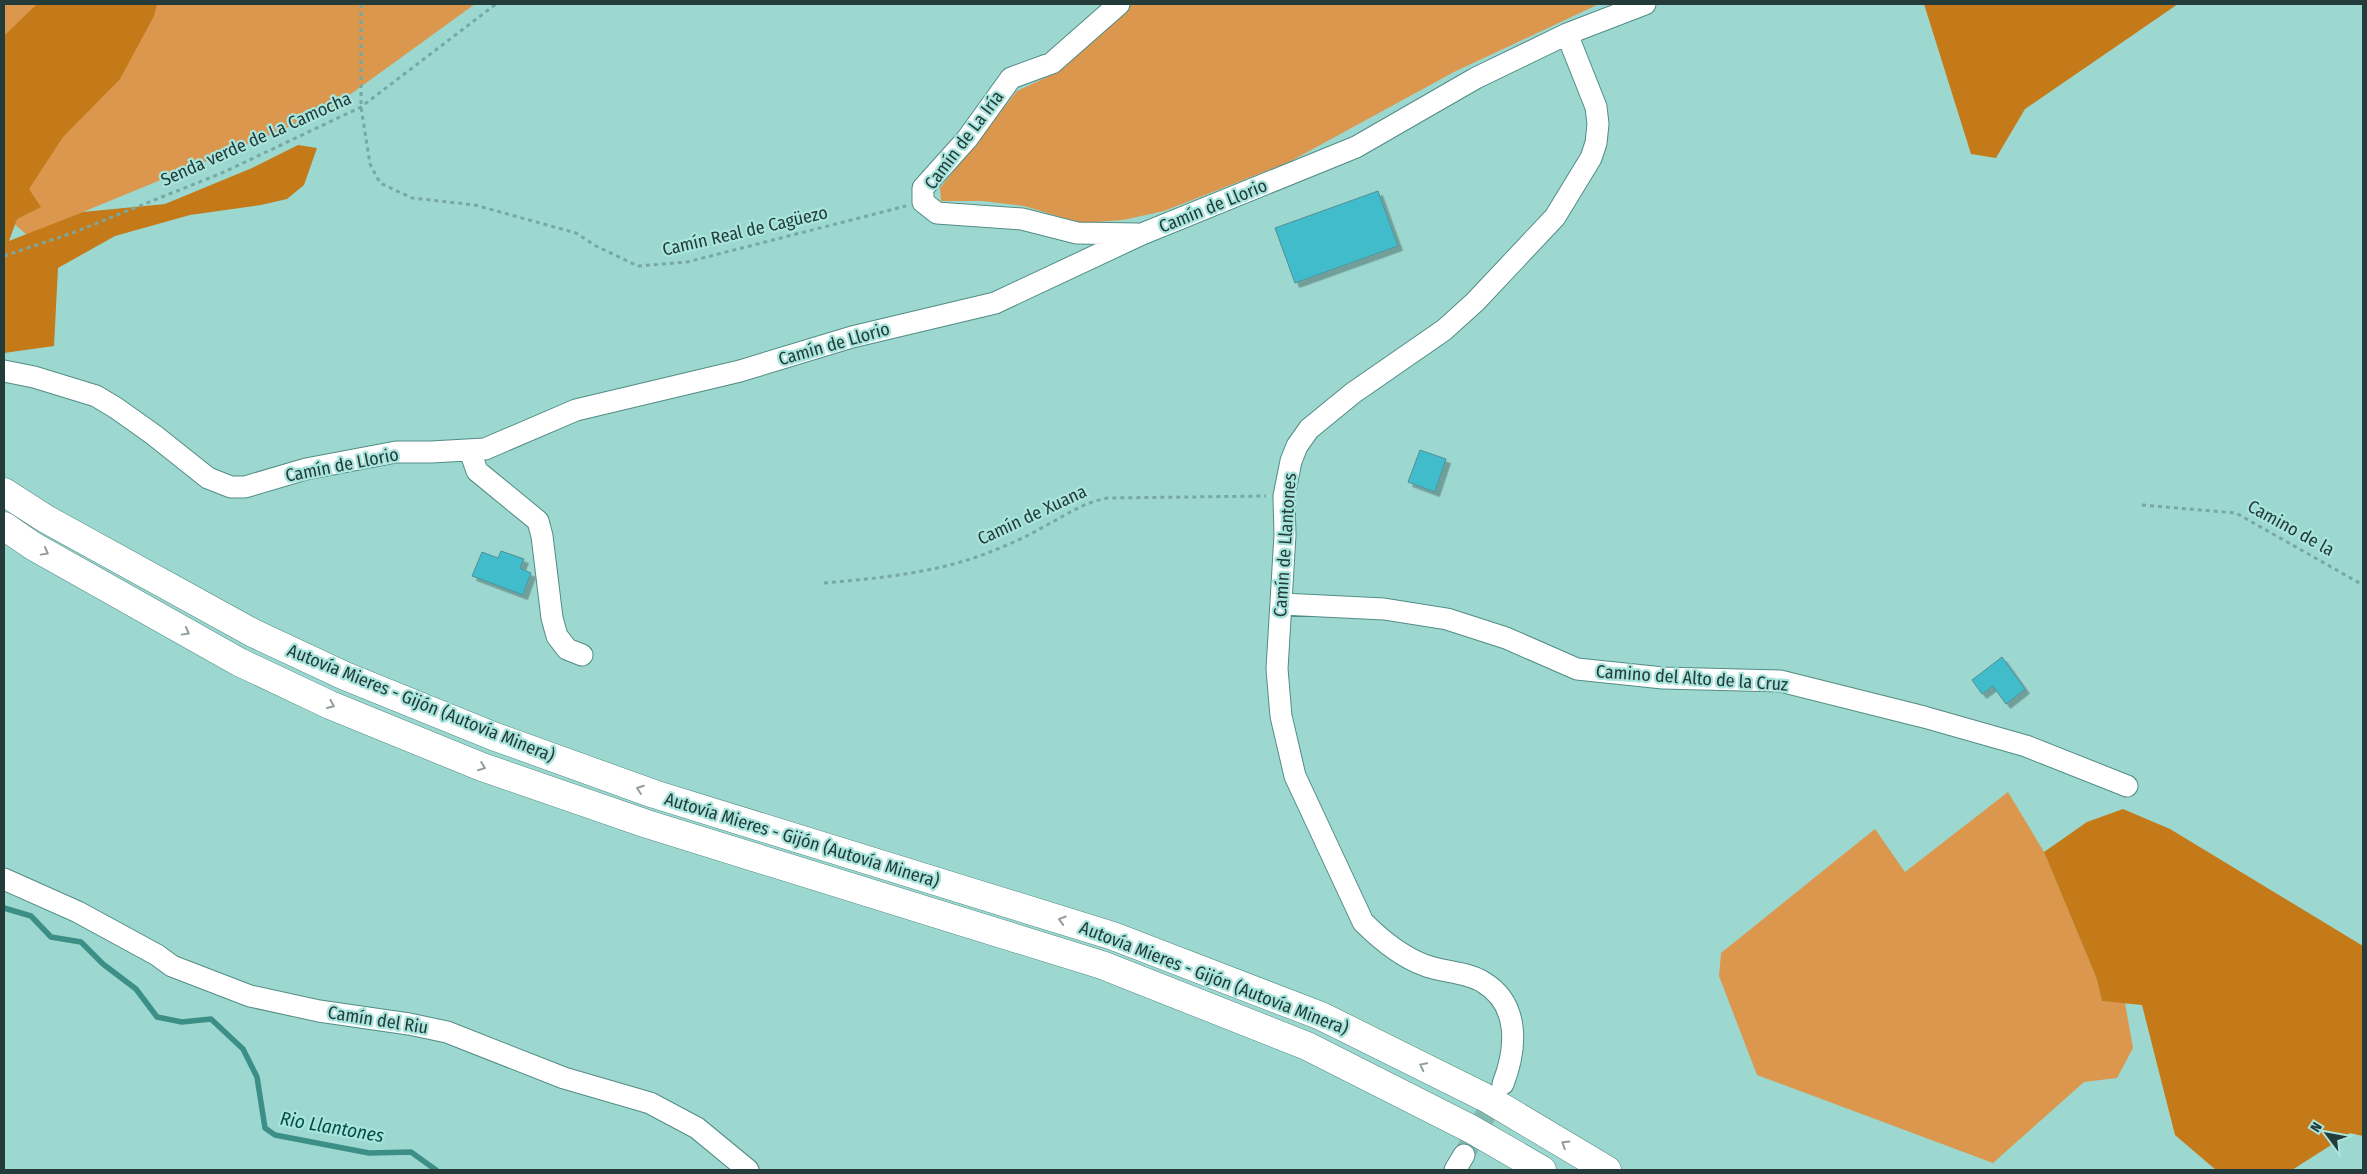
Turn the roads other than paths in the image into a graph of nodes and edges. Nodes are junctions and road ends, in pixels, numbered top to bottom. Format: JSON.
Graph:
{"nodes":[{"id":1,"x":1119,"y":4,"type":"edge"},
{"id":2,"x":1645,"y":4,"type":"edge"},
{"id":3,"x":1567,"y":34,"type":"junction"},
{"id":4,"x":1142,"y":234,"type":"junction"},
{"id":5,"x":4,"y":371,"type":"edge"},
{"id":6,"x":470,"y":451,"type":"junction"},
{"id":7,"x":4,"y":492,"type":"edge"},
{"id":8,"x":4,"y":526,"type":"edge"},
{"id":9,"x":1282,"y":604,"type":"junction"},
{"id":10,"x":582,"y":655,"type":"dead end"},
{"id":11,"x":2127,"y":786,"type":"dead end"},
{"id":12,"x":4,"y":879,"type":"edge"},
{"id":13,"x":1503,"y":1084,"type":"tunnel mouth"},
{"id":14,"x":748,"y":1170,"type":"edge"},
{"id":15,"x":1542,"y":1170,"type":"edge"},
{"id":16,"x":1607,"y":1170,"type":"edge"}],
"edges":[{"from":1,"to":4,"type":"street","name":"Camín de La Iría"},
{"from":2,"to":3,"type":"street","name":"Camín de Llorio"},
{"from":3,"to":4,"type":"street","name":"Camín de Llorio"},
{"from":3,"to":9,"type":"street","name":"Camín de Llantones"},
{"from":4,"to":6,"type":"street","name":"Camín de Llorio"},
{"from":5,"to":6,"type":"street","name":"Camín de Llorio"},
{"from":6,"to":10,"type":"street"},
{"from":16,"to":7,"type":"highway","name":"Autovía Mieres - Gijón (Autovía Minera)","one_way":true},
{"from":8,"to":15,"type":"highway","name":"Autovía Mieres - Gijón (Autovía Minera)","one_way":true},
{"from":9,"to":11,"type":"street","name":"Camino del Alto de la Cruz"},
{"from":9,"to":13,"type":"street","name":"Camín de Llantones"},
{"from":12,"to":14,"type":"street","name":"Camín del Riu"}]}
